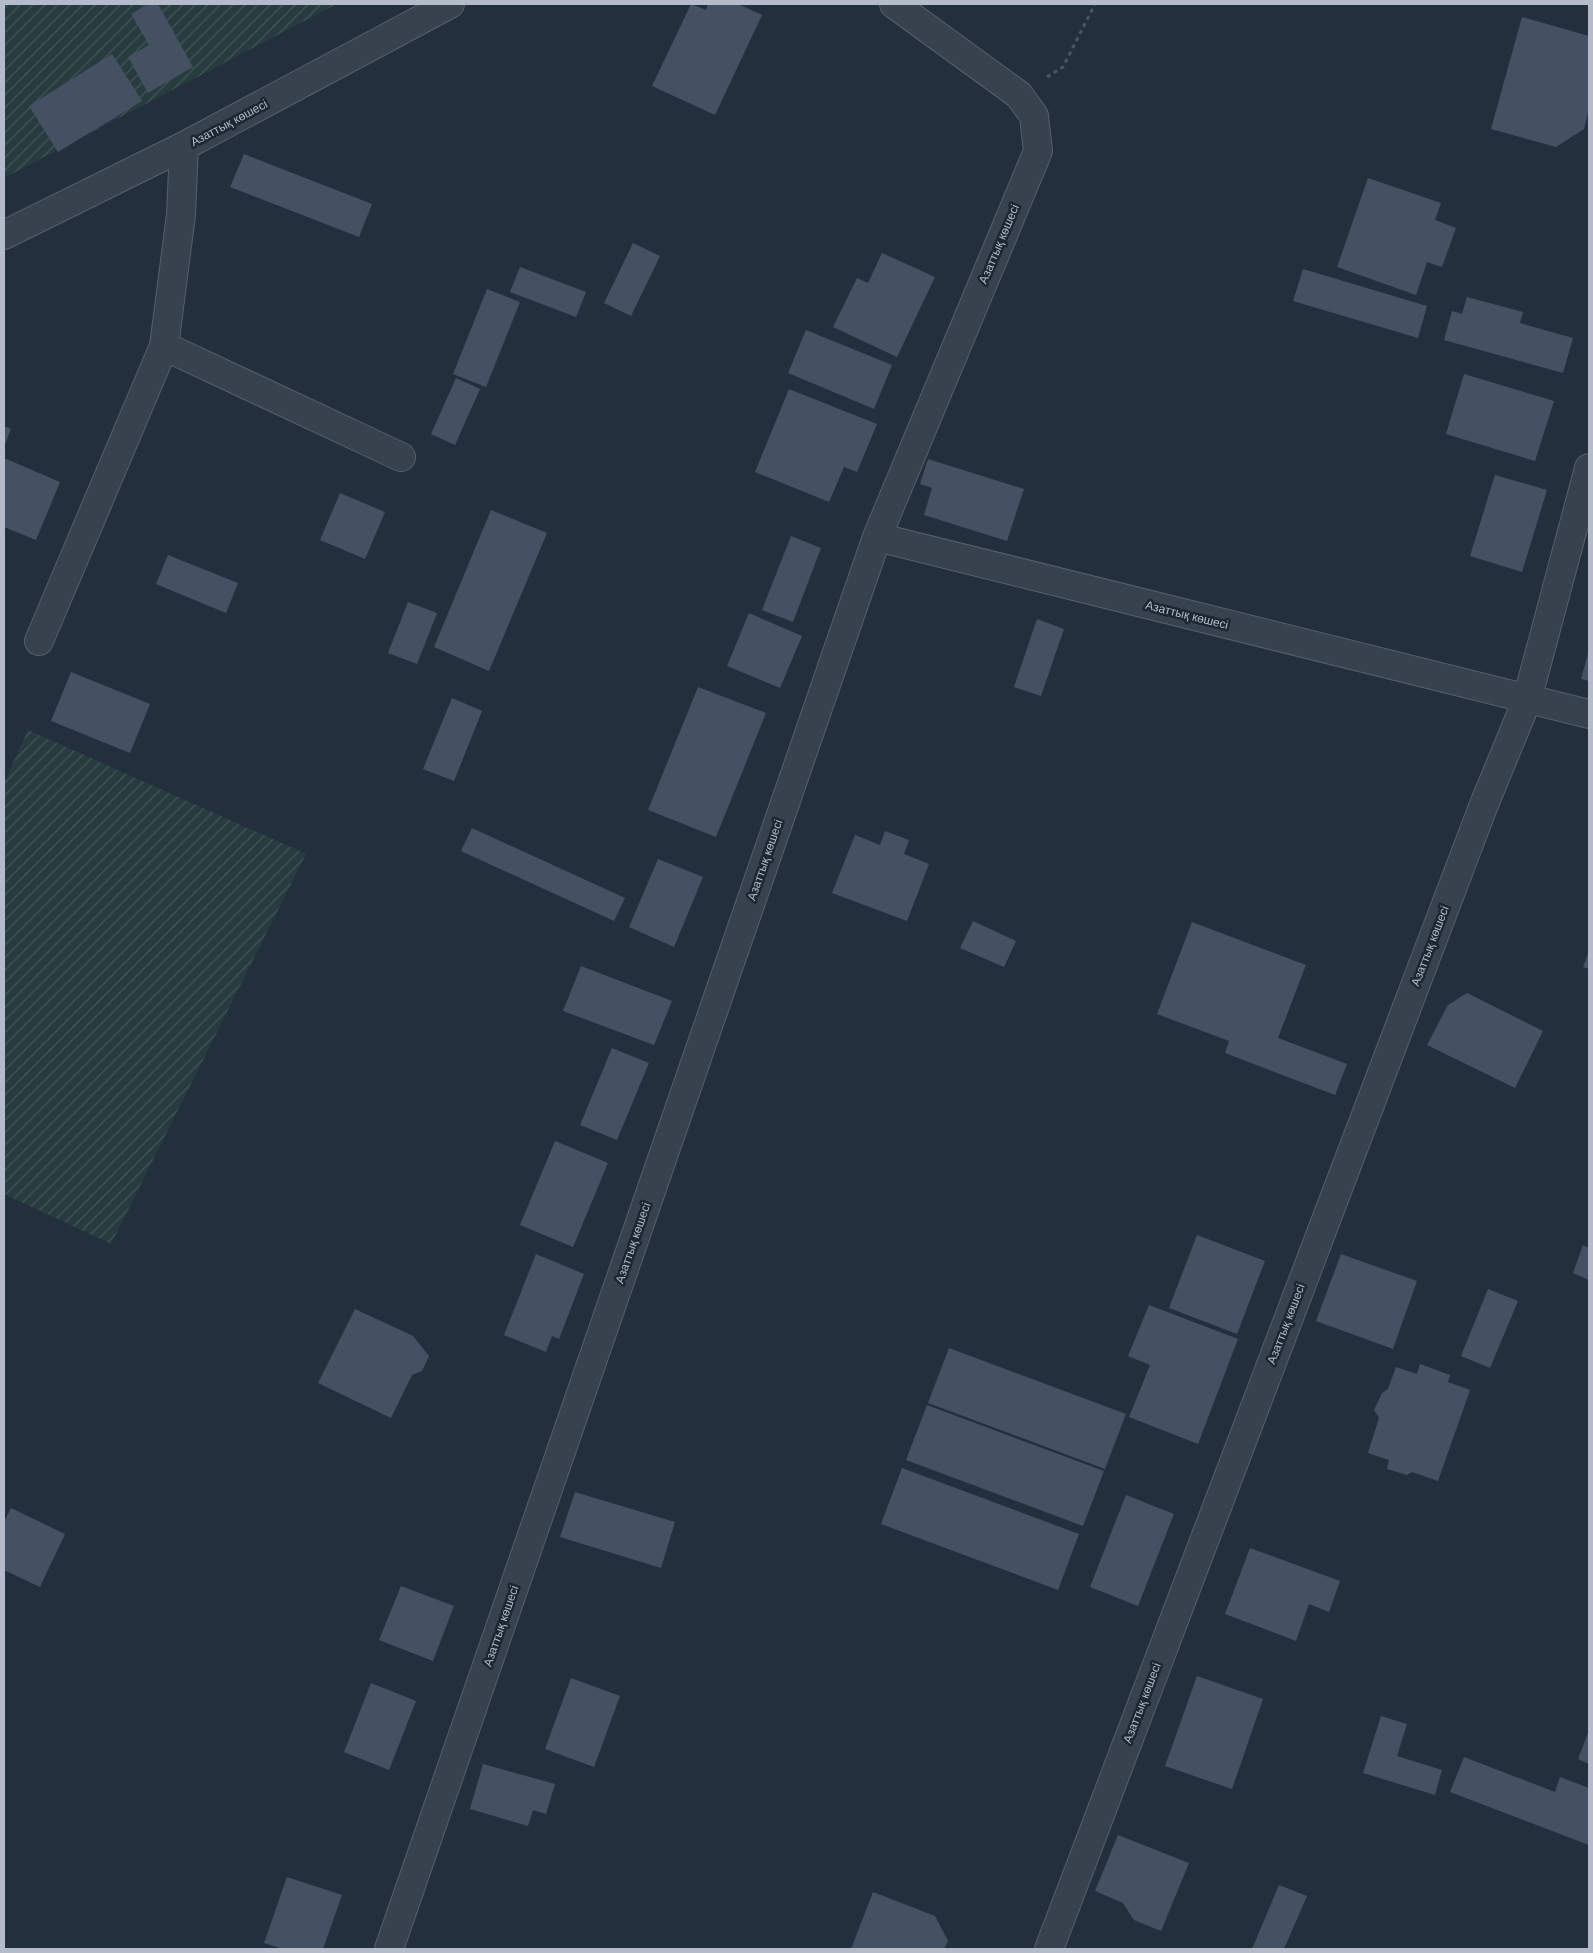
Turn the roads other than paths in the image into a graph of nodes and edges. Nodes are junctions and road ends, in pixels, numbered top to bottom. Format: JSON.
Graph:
{"nodes":[{"id":1,"x":450,"y":4,"type":"edge"},
{"id":2,"x":894,"y":4,"type":"edge"},
{"id":3,"x":184,"y":146,"type":"junction"},
{"id":4,"x":4,"y":235,"type":"edge"},
{"id":5,"x":164,"y":346,"type":"junction"},
{"id":6,"x":401,"y":457,"type":"dead end"},
{"id":7,"x":1589,"y":468,"type":"edge"},
{"id":8,"x":877,"y":537,"type":"junction"},
{"id":9,"x":39,"y":640,"type":"dead end"},
{"id":10,"x":1526,"y":700,"type":"junction"},
{"id":11,"x":1589,"y":714,"type":"edge"},
{"id":12,"x":389,"y":1949,"type":"edge"},
{"id":13,"x":1049,"y":1949,"type":"edge"}],
"edges":[{"from":1,"to":3,"type":"street","name":"Азаттық көшесі"},
{"from":2,"to":8,"type":"street","name":"Азаттық көшесі"},
{"from":3,"to":4,"type":"street","name":"Азаттық көшесі"},
{"from":3,"to":5,"type":"street"},
{"from":5,"to":6,"type":"street"},
{"from":5,"to":9,"type":"street"},
{"from":7,"to":10,"type":"street","name":"Азаттық көшесі"},
{"from":8,"to":10,"type":"street","name":"Азаттық көшесі"},
{"from":8,"to":12,"type":"street","name":"Азаттық көшесі"},
{"from":10,"to":11,"type":"street","name":"Азаттық көшесі"},
{"from":10,"to":13,"type":"street","name":"Азаттық көшесі"}]}
